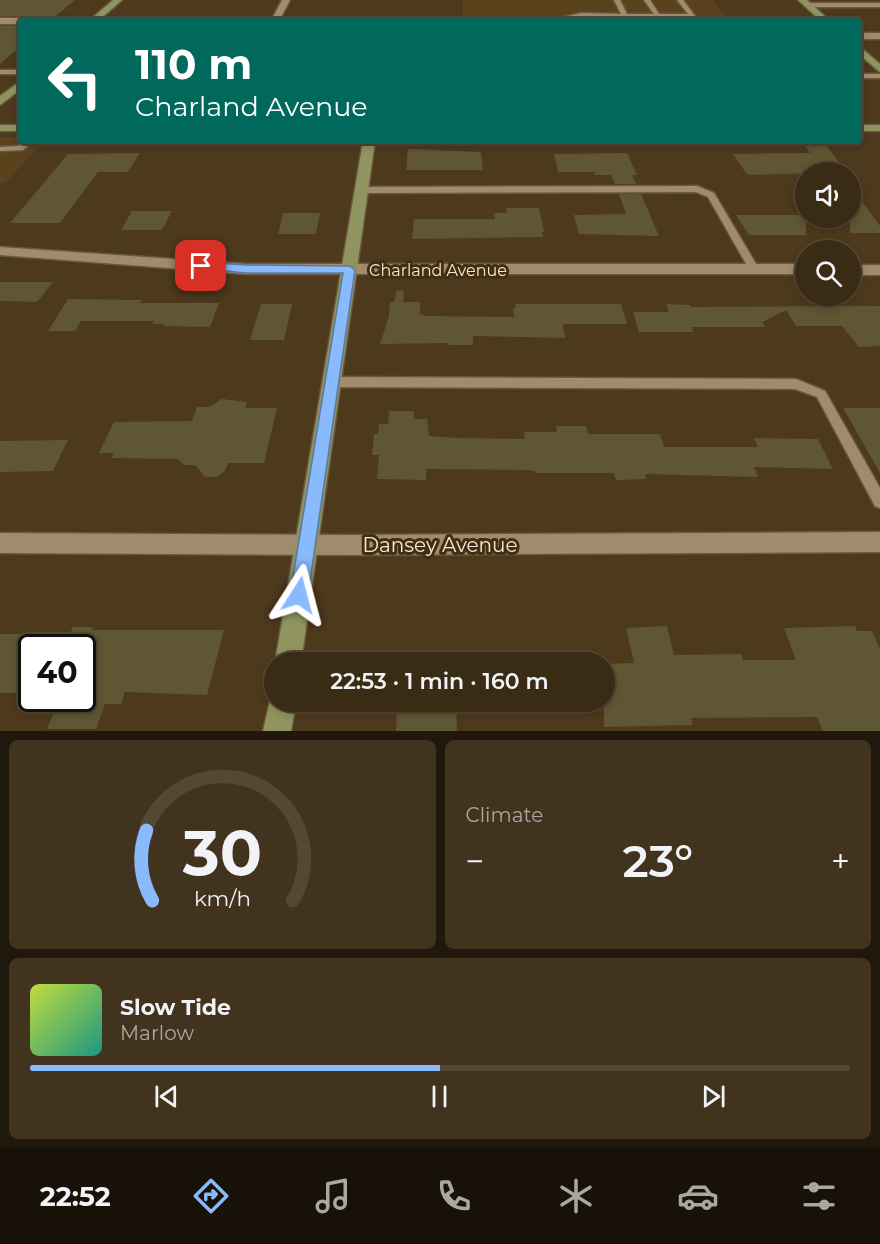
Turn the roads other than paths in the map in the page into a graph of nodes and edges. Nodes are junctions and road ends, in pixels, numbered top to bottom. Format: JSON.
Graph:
{"nodes":[{"id":1,"x":118,"y":0,"type":"edge"},
{"id":2,"x":286,"y":0,"type":"edge"},
{"id":3,"x":617,"y":0,"type":"edge"},
{"id":4,"x":647,"y":0,"type":"edge"},
{"id":5,"x":680,"y":0,"type":"edge"},
{"id":6,"x":804,"y":2,"type":"edge"},
{"id":7,"x":880,"y":4,"type":"edge"},
{"id":8,"x":625,"y":16,"type":"junction"},
{"id":9,"x":658,"y":16,"type":"junction"},
{"id":10,"x":97,"y":18,"type":"edge"},
{"id":11,"x":277,"y":18,"type":"edge"},
{"id":12,"x":565,"y":18,"type":"edge"},
{"id":13,"x":823,"y":18,"type":"edge"},
{"id":14,"x":0,"y":21,"type":"edge"},
{"id":15,"x":18,"y":21,"type":"edge"},
{"id":16,"x":862,"y":36,"type":"edge"},
{"id":17,"x":880,"y":36,"type":"edge"},
{"id":18,"x":862,"y":52,"type":"edge"},
{"id":19,"x":880,"y":69,"type":"edge"},
{"id":20,"x":0,"y":72,"type":"edge"},
{"id":21,"x":18,"y":72,"type":"edge"},
{"id":22,"x":862,"y":76,"type":"edge"},
{"id":23,"x":880,"y":76,"type":"edge"},
{"id":24,"x":18,"y":87,"type":"edge"},
{"id":25,"x":0,"y":102,"type":"edge"},
{"id":26,"x":0,"y":128,"type":"edge"},
{"id":27,"x":18,"y":128,"type":"edge"},
{"id":28,"x":862,"y":128,"type":"edge"},
{"id":29,"x":880,"y":128,"type":"edge"},
{"id":30,"x":25,"y":144,"type":"edge"},
{"id":31,"x":369,"y":144,"type":"edge"},
{"id":32,"x":0,"y":149,"type":"edge"},
{"id":33,"x":361,"y":190,"type":"junction"},
{"id":34,"x":0,"y":251,"type":"edge"},
{"id":35,"x":754,"y":269,"type":"junction"},
{"id":36,"x":795,"y":269,"type":"edge"},
{"id":37,"x":350,"y":270,"type":"junction"},
{"id":38,"x":861,"y":270,"type":"edge"},
{"id":39,"x":880,"y":270,"type":"edge"},
{"id":40,"x":331,"y":382,"type":"junction"},
{"id":41,"x":880,"y":502,"type":"edge"},
{"id":42,"x":880,"y":542,"type":"edge"},
{"id":43,"x":0,"y":543,"type":"edge"},
{"id":44,"x":307,"y":545,"type":"junction"},
{"id":45,"x":290,"y":652,"type":"edge"},
{"id":46,"x":280,"y":712,"type":"edge"},
{"id":47,"x":277,"y":731,"type":"edge"}],
"edges":[{"from":1,"to":10,"type":"street"},
{"from":2,"to":11,"type":"street"},
{"from":3,"to":8,"type":"lane"},
{"from":4,"to":9,"type":"lane"},
{"from":5,"to":9,"type":"lane"},
{"from":6,"to":7,"type":"lane"},
{"from":6,"to":13,"type":"street"},
{"from":8,"to":9,"type":"lane"},
{"from":8,"to":12,"type":"lane"},
{"from":14,"to":15,"type":"street"},
{"from":16,"to":17,"type":"street"},
{"from":18,"to":19,"type":"street"},
{"from":20,"to":21,"type":"lane"},
{"from":22,"to":23,"type":"lane"},
{"from":24,"to":25,"type":"street"},
{"from":26,"to":27,"type":"street"},
{"from":28,"to":29,"type":"street"},
{"from":30,"to":32,"type":"lane"},
{"from":31,"to":33,"type":"street"},
{"from":33,"to":35,"type":"lane"},
{"from":33,"to":37,"type":"street"},
{"from":34,"to":37,"type":"street","name":"Charland Avenue"},
{"from":35,"to":36,"type":"street","name":"Charland Avenue"},
{"from":35,"to":37,"type":"street","name":"Charland Avenue"},
{"from":37,"to":40,"type":"street"},
{"from":38,"to":39,"type":"street"},
{"from":40,"to":41,"type":"lane"},
{"from":40,"to":44,"type":"street"},
{"from":42,"to":44,"type":"street","name":"Dansey Avenue"},
{"from":43,"to":44,"type":"street","name":"Dansey Avenue"},
{"from":44,"to":45,"type":"street"},
{"from":46,"to":47,"type":"street"}]}
